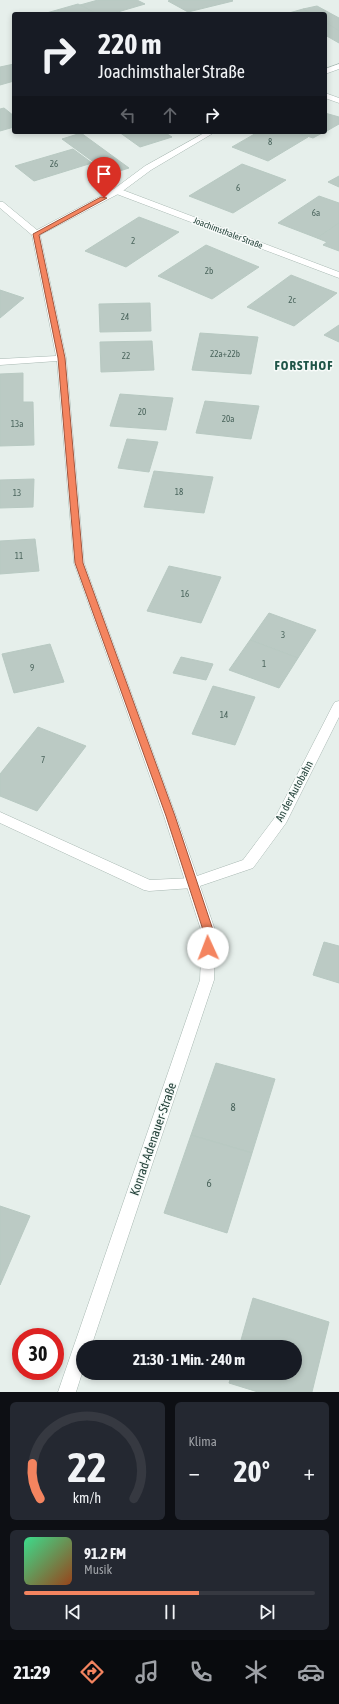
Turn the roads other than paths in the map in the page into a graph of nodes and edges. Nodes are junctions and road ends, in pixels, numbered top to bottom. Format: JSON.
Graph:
{"nodes":[{"id":1,"x":339,"y":66,"type":"edge"},
{"id":2,"x":327,"y":71,"type":"edge"},
{"id":3,"x":327,"y":96,"type":"edge"},
{"id":4,"x":339,"y":101,"type":"edge"},
{"id":5,"x":208,"y":134,"type":"edge"},
{"id":6,"x":117,"y":191,"type":"junction"},
{"id":7,"x":0,"y":204,"type":"edge"},
{"id":8,"x":36,"y":234,"type":"junction"},
{"id":9,"x":339,"y":275,"type":"edge"},
{"id":10,"x":61,"y":358,"type":"junction"},
{"id":11,"x":0,"y":362,"type":"edge"},
{"id":12,"x":339,"y":705,"type":"edge"},
{"id":13,"x":0,"y":817,"type":"edge"},
{"id":14,"x":192,"y":883,"type":"junction"},
{"id":15,"x":67,"y":1392,"type":"edge"}],
"edges":[{"from":1,"to":2,"type":"street"},
{"from":3,"to":4,"type":"street"},
{"from":5,"to":6,"type":"street"},
{"from":6,"to":8,"type":"street"},
{"from":6,"to":9,"type":"street","name":"Joachimsthaler Straße"},
{"from":7,"to":8,"type":"street"},
{"from":8,"to":10,"type":"street","name":"Konrad-Adenauer-Straße"},
{"from":10,"to":11,"type":"street"},
{"from":10,"to":14,"type":"street","name":"Konrad-Adenauer-Straße"},
{"from":12,"to":14,"type":"street","name":"An der Autobahn"},
{"from":13,"to":14,"type":"street"},
{"from":14,"to":15,"type":"street","name":"Konrad-Adenauer-Straße"}]}
